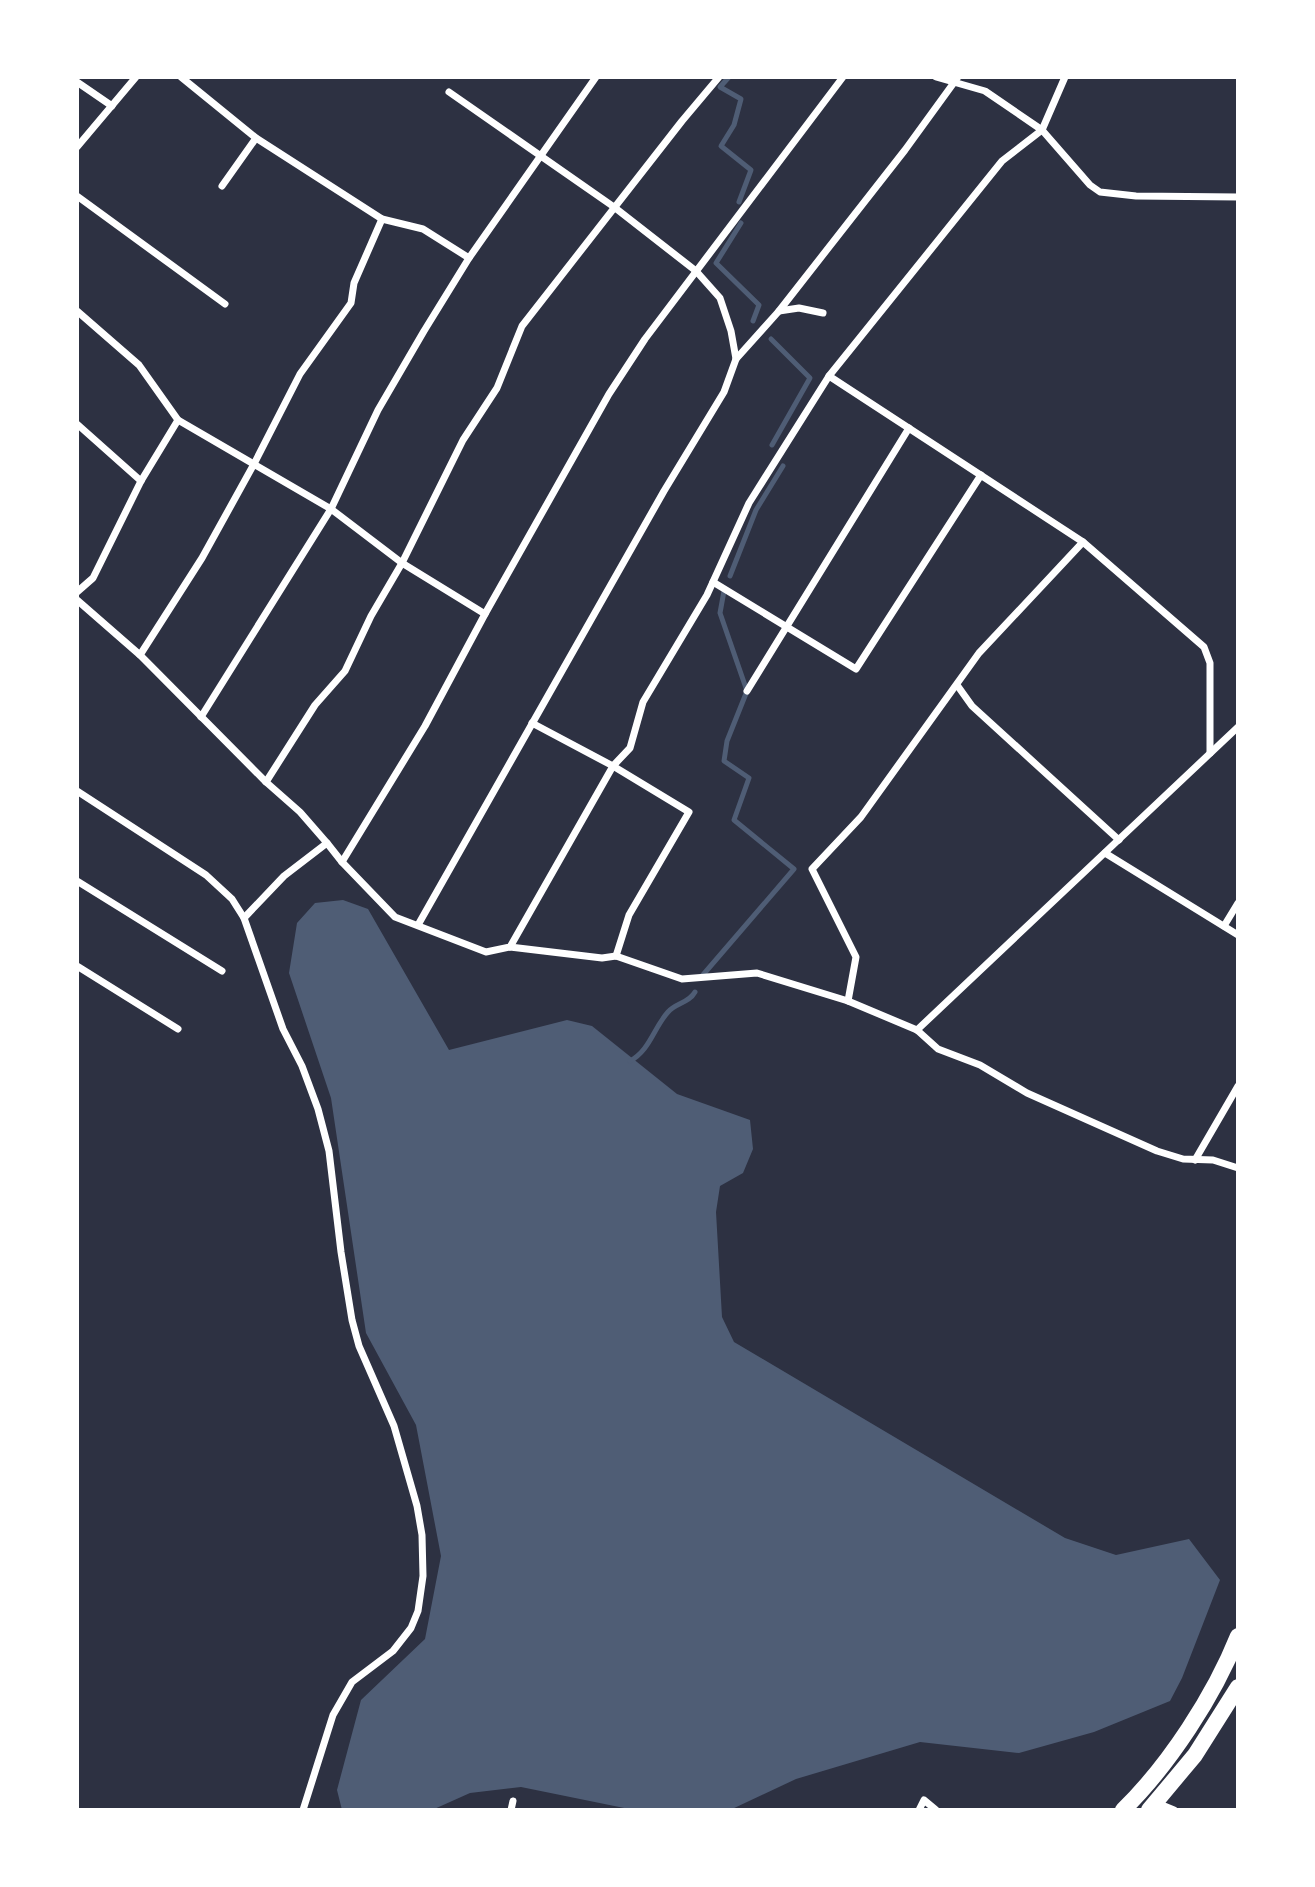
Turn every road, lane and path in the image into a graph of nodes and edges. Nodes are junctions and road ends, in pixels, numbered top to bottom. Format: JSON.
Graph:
{"nodes":[{"id":1,"x":136,"y":77,"type":"edge"},
{"id":2,"x":181,"y":77,"type":"edge"},
{"id":3,"x":596,"y":77,"type":"edge"},
{"id":4,"x":719,"y":77,"type":"edge"},
{"id":5,"x":843,"y":77,"type":"edge"},
{"id":6,"x":936,"y":77,"type":"edge"},
{"id":7,"x":1065,"y":77,"type":"edge"},
{"id":8,"x":956,"y":80,"type":"edge"},
{"id":9,"x":77,"y":82,"type":"edge"},
{"id":10,"x":449,"y":92,"type":"dead end"},
{"id":11,"x":111,"y":106,"type":"junction"},
{"id":12,"x":1042,"y":130,"type":"junction"},
{"id":13,"x":256,"y":138,"type":"junction"},
{"id":14,"x":77,"y":147,"type":"edge"},
{"id":15,"x":542,"y":156,"type":"junction"},
{"id":16,"x":222,"y":186,"type":"dead end"},
{"id":17,"x":77,"y":196,"type":"edge"},
{"id":18,"x":1238,"y":197,"type":"edge"},
{"id":19,"x":614,"y":207,"type":"junction"},
{"id":20,"x":382,"y":219,"type":"junction"},
{"id":21,"x":469,"y":258,"type":"junction"},
{"id":22,"x":696,"y":271,"type":"junction"},
{"id":23,"x":225,"y":304,"type":"dead end"},
{"id":24,"x":77,"y":311,"type":"edge"},
{"id":25,"x":779,"y":311,"type":"junction"},
{"id":26,"x":823,"y":313,"type":"dead end"},
{"id":27,"x":736,"y":359,"type":"junction"},
{"id":28,"x":829,"y":376,"type":"junction"},
{"id":29,"x":178,"y":420,"type":"junction"},
{"id":30,"x":77,"y":424,"type":"edge"},
{"id":31,"x":909,"y":428,"type":"junction"},
{"id":32,"x":254,"y":464,"type":"junction"},
{"id":33,"x":981,"y":475,"type":"junction"},
{"id":34,"x":141,"y":481,"type":"junction"},
{"id":35,"x":331,"y":509,"type":"junction"},
{"id":36,"x":1083,"y":542,"type":"junction"},
{"id":37,"x":402,"y":563,"type":"junction"},
{"id":38,"x":713,"y":582,"type":"junction"},
{"id":39,"x":77,"y":592,"type":"edge"},
{"id":40,"x":78,"y":603,"type":"edge"},
{"id":41,"x":485,"y":614,"type":"junction"},
{"id":42,"x":786,"y":628,"type":"junction"},
{"id":43,"x":139,"y":655,"type":"junction"},
{"id":44,"x":957,"y":685,"type":"junction"},
{"id":45,"x":747,"y":691,"type":"dead end"},
{"id":46,"x":201,"y":717,"type":"junction"},
{"id":47,"x":533,"y":723,"type":"junction"},
{"id":48,"x":1238,"y":727,"type":"edge"},
{"id":49,"x":1210,"y":753,"type":"junction"},
{"id":50,"x":613,"y":766,"type":"junction"},
{"id":51,"x":266,"y":782,"type":"junction"},
{"id":52,"x":77,"y":791,"type":"edge"},
{"id":53,"x":1119,"y":839,"type":"junction"},
{"id":54,"x":327,"y":843,"type":"junction"},
{"id":55,"x":1105,"y":853,"type":"junction"},
{"id":56,"x":342,"y":862,"type":"junction"},
{"id":57,"x":77,"y":881,"type":"edge"},
{"id":58,"x":1238,"y":903,"type":"edge"},
{"id":59,"x":244,"y":918,"type":"junction"},
{"id":60,"x":418,"y":926,"type":"junction"},
{"id":61,"x":1224,"y":926,"type":"junction"},
{"id":62,"x":1238,"y":935,"type":"edge"},
{"id":63,"x":510,"y":947,"type":"junction"},
{"id":64,"x":616,"y":956,"type":"junction"},
{"id":65,"x":77,"y":965,"type":"edge"},
{"id":66,"x":222,"y":971,"type":"dead end"},
{"id":67,"x":848,"y":1001,"type":"junction"},
{"id":68,"x":178,"y":1029,"type":"dead end"},
{"id":69,"x":917,"y":1030,"type":"junction"},
{"id":70,"x":1238,"y":1086,"type":"edge"},
{"id":71,"x":1195,"y":1160,"type":"junction"},
{"id":72,"x":1238,"y":1168,"type":"edge"},
{"id":73,"x":1238,"y":1636,"type":"edge"},
{"id":74,"x":1238,"y":1687,"type":"edge"},
{"id":75,"x":513,"y":1801,"type":"dead end"},
{"id":76,"x":1153,"y":1807,"type":"edge"},
{"id":77,"x":303,"y":1810,"type":"edge"},
{"id":78,"x":512,"y":1810,"type":"edge"},
{"id":79,"x":919,"y":1810,"type":"edge"},
{"id":80,"x":936,"y":1810,"type":"edge"},
{"id":81,"x":1123,"y":1810,"type":"edge"},
{"id":82,"x":1174,"y":1810,"type":"edge"}],
"edges":[{"from":1,"to":11,"type":"street"},
{"from":2,"to":13,"type":"street"},
{"from":3,"to":15,"type":"street"},
{"from":4,"to":19,"type":"street"},
{"from":5,"to":22,"type":"street"},
{"from":6,"to":8,"type":"street"},
{"from":7,"to":12,"type":"street"},
{"from":8,"to":12,"type":"street"},
{"from":8,"to":25,"type":"street"},
{"from":9,"to":11,"type":"street"},
{"from":10,"to":15,"type":"street"},
{"from":11,"to":14,"type":"street"},
{"from":12,"to":18,"type":"street"},
{"from":12,"to":28,"type":"street"},
{"from":13,"to":16,"type":"street"},
{"from":13,"to":20,"type":"street"},
{"from":15,"to":19,"type":"street"},
{"from":15,"to":21,"type":"street"},
{"from":17,"to":23,"type":"street"},
{"from":19,"to":22,"type":"street"},
{"from":19,"to":37,"type":"street"},
{"from":20,"to":21,"type":"street"},
{"from":20,"to":32,"type":"street"},
{"from":21,"to":35,"type":"street"},
{"from":22,"to":27,"type":"street"},
{"from":22,"to":41,"type":"street"},
{"from":24,"to":29,"type":"street"},
{"from":25,"to":26,"type":"street"},
{"from":25,"to":27,"type":"street"},
{"from":27,"to":47,"type":"street"},
{"from":28,"to":31,"type":"street"},
{"from":28,"to":38,"type":"street"},
{"from":29,"to":32,"type":"street"},
{"from":29,"to":34,"type":"street"},
{"from":30,"to":34,"type":"street"},
{"from":31,"to":33,"type":"street"},
{"from":31,"to":42,"type":"street"},
{"from":32,"to":35,"type":"street"},
{"from":32,"to":43,"type":"street"},
{"from":33,"to":36,"type":"street"},
{"from":33,"to":42,"type":"street"},
{"from":34,"to":39,"type":"street"},
{"from":35,"to":37,"type":"street"},
{"from":35,"to":46,"type":"street"},
{"from":36,"to":44,"type":"street"},
{"from":36,"to":49,"type":"street"},
{"from":37,"to":41,"type":"street"},
{"from":37,"to":51,"type":"street"},
{"from":38,"to":42,"type":"street"},
{"from":38,"to":50,"type":"street"},
{"from":40,"to":43,"type":"street"},
{"from":41,"to":56,"type":"street"},
{"from":42,"to":45,"type":"street"},
{"from":43,"to":46,"type":"street"},
{"from":44,"to":53,"type":"street"},
{"from":44,"to":67,"type":"street"},
{"from":46,"to":51,"type":"street"},
{"from":47,"to":50,"type":"street"},
{"from":47,"to":60,"type":"street"},
{"from":48,"to":49,"type":"street"},
{"from":49,"to":53,"type":"street"},
{"from":50,"to":63,"type":"street"},
{"from":50,"to":64,"type":"street"},
{"from":51,"to":54,"type":"street"},
{"from":52,"to":59,"type":"street"},
{"from":53,"to":55,"type":"street"},
{"from":54,"to":56,"type":"street"},
{"from":54,"to":59,"type":"street"},
{"from":55,"to":61,"type":"street"},
{"from":55,"to":69,"type":"street"},
{"from":56,"to":60,"type":"street"},
{"from":57,"to":66,"type":"street"},
{"from":58,"to":61,"type":"street"},
{"from":59,"to":77,"type":"street"},
{"from":60,"to":63,"type":"street"},
{"from":61,"to":62,"type":"street"},
{"from":63,"to":64,"type":"street"},
{"from":64,"to":67,"type":"street"},
{"from":65,"to":68,"type":"street"},
{"from":67,"to":69,"type":"street"},
{"from":69,"to":71,"type":"street"},
{"from":70,"to":71,"type":"street"},
{"from":71,"to":72,"type":"street"},
{"from":73,"to":81,"type":"highway"},
{"from":74,"to":76,"type":"highway"},
{"from":75,"to":78,"type":"street"},
{"from":76,"to":82,"type":"street"},
{"from":79,"to":80,"type":"street"}]}
